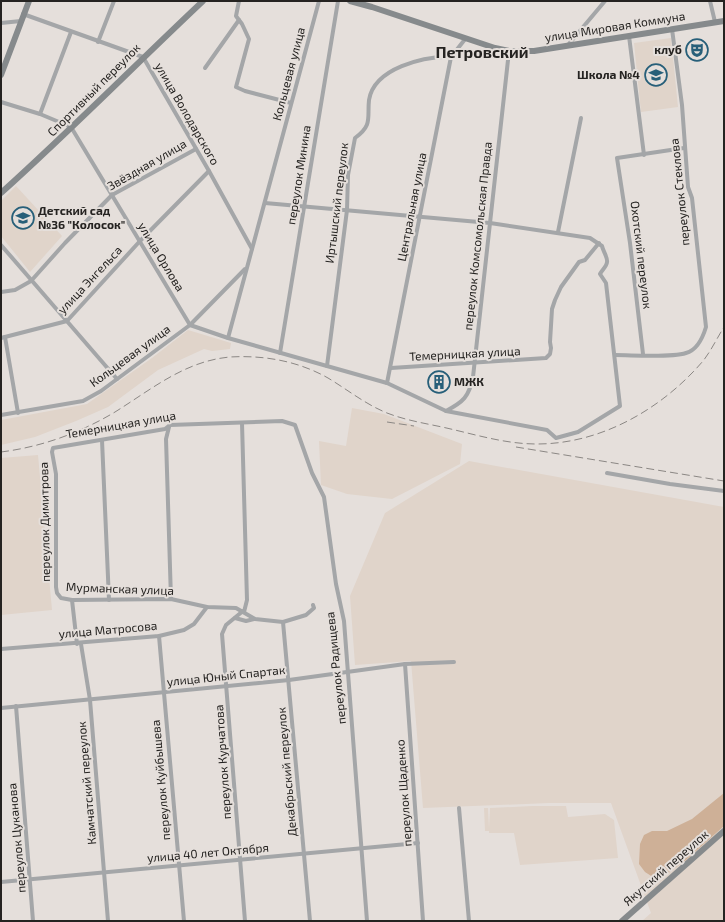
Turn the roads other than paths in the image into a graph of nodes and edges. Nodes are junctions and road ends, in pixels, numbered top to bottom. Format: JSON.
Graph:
{"nodes":[{"id":1,"x":28,"y":1,"type":"edge"},
{"id":2,"x":114,"y":1,"type":"edge"},
{"id":3,"x":202,"y":1,"type":"edge"},
{"id":4,"x":239,"y":1,"type":"edge"},
{"id":5,"x":319,"y":1,"type":"edge"},
{"id":6,"x":338,"y":1,"type":"edge"},
{"id":7,"x":350,"y":1,"type":"edge"},
{"id":8,"x":605,"y":1,"type":"edge"},
{"id":9,"x":710,"y":1,"type":"edge"},
{"id":10,"x":23,"y":14,"type":"junction"},
{"id":11,"x":239,"y":20,"type":"junction"},
{"id":12,"x":21,"y":21,"type":"junction"},
{"id":13,"x":724,"y":21,"type":"edge"},
{"id":14,"x":714,"y":22,"type":"junction"},
{"id":15,"x":1,"y":23,"type":"edge"},
{"id":16,"x":672,"y":29,"type":"junction"},
{"id":17,"x":71,"y":32,"type":"junction"},
{"id":18,"x":629,"y":36,"type":"junction"},
{"id":19,"x":466,"y":38,"type":"junction"},
{"id":20,"x":98,"y":42,"type":"junction"},
{"id":21,"x":568,"y":45,"type":"junction"},
{"id":22,"x":509,"y":51,"type":"junction"},
{"id":23,"x":142,"y":57,"type":"junction"},
{"id":24,"x":451,"y":57,"type":"junction"},
{"id":25,"x":4,"y":60,"type":"edge"},
{"id":26,"x":205,"y":68,"type":"dead end"},
{"id":27,"x":1,"y":75,"type":"edge"},
{"id":28,"x":1,"y":102,"type":"edge"},
{"id":29,"x":291,"y":103,"type":"junction"},
{"id":30,"x":40,"y":114,"type":"junction"},
{"id":31,"x":581,"y":118,"type":"dead end"},
{"id":32,"x":71,"y":127,"type":"junction"},
{"id":33,"x":684,"y":148,"type":"junction"},
{"id":34,"x":196,"y":149,"type":"junction"},
{"id":35,"x":644,"y":155,"type":"junction"},
{"id":36,"x":209,"y":171,"type":"junction"},
{"id":37,"x":1,"y":193,"type":"edge"},
{"id":38,"x":112,"y":195,"type":"junction"},
{"id":39,"x":265,"y":203,"type":"junction"},
{"id":40,"x":304,"y":207,"type":"junction"},
{"id":41,"x":347,"y":210,"type":"junction"},
{"id":42,"x":420,"y":215,"type":"junction"},
{"id":43,"x":490,"y":223,"type":"junction"},
{"id":44,"x":558,"y":232,"type":"junction"},
{"id":45,"x":140,"y":241,"type":"junction"},
{"id":46,"x":600,"y":243,"type":"junction"},
{"id":47,"x":1,"y":245,"type":"edge"},
{"id":48,"x":252,"y":249,"type":"junction"},
{"id":49,"x":246,"y":268,"type":"junction"},
{"id":50,"x":31,"y":281,"type":"junction"},
{"id":51,"x":1,"y":292,"type":"edge"},
{"id":52,"x":67,"y":321,"type":"junction"},
{"id":53,"x":190,"y":325,"type":"junction"},
{"id":54,"x":3,"y":338,"type":"edge"},
{"id":55,"x":228,"y":338,"type":"junction"},
{"id":56,"x":280,"y":352,"type":"junction"},
{"id":57,"x":643,"y":354,"type":"junction"},
{"id":58,"x":615,"y":355,"type":"junction"},
{"id":59,"x":474,"y":364,"type":"junction"},
{"id":60,"x":327,"y":366,"type":"junction"},
{"id":61,"x":390,"y":368,"type":"junction"},
{"id":62,"x":117,"y":379,"type":"junction"},
{"id":63,"x":387,"y":383,"type":"junction"},
{"id":64,"x":446,"y":411,"type":"junction"},
{"id":65,"x":18,"y":413,"type":"junction"},
{"id":66,"x":1,"y":415,"type":"edge"},
{"id":67,"x":242,"y":423,"type":"junction"},
{"id":68,"x":289,"y":423,"type":"joint"},
{"id":69,"x":170,"y":425,"type":"junction"},
{"id":70,"x":102,"y":440,"type":"junction"},
{"id":71,"x":53,"y":448,"type":"joint"},
{"id":72,"x":607,"y":473,"type":"dead end"},
{"id":73,"x":724,"y":491,"type":"edge"},
{"id":74,"x":59,"y":596,"type":"joint"},
{"id":75,"x":171,"y":599,"type":"junction"},
{"id":76,"x":72,"y":600,"type":"junction"},
{"id":77,"x":109,"y":600,"type":"junction"},
{"id":78,"x":313,"y":605,"type":"dead end"},
{"id":79,"x":207,"y":607,"type":"junction"},
{"id":80,"x":243,"y":612,"type":"junction"},
{"id":81,"x":235,"y":618,"type":"junction"},
{"id":82,"x":254,"y":619,"type":"junction"},
{"id":83,"x":283,"y":622,"type":"junction"},
{"id":84,"x":159,"y":636,"type":"junction"},
{"id":85,"x":79,"y":644,"type":"junction"},
{"id":86,"x":1,"y":649,"type":"edge"},
{"id":87,"x":454,"y":662,"type":"dead end"},
{"id":88,"x":405,"y":664,"type":"junction"},
{"id":89,"x":349,"y":672,"type":"junction"},
{"id":90,"x":289,"y":680,"type":"junction"},
{"id":91,"x":227,"y":686,"type":"junction"},
{"id":92,"x":164,"y":692,"type":"junction"},
{"id":93,"x":90,"y":700,"type":"junction"},
{"id":94,"x":16,"y":706,"type":"junction"},
{"id":95,"x":1,"y":708,"type":"edge"},
{"id":96,"x":459,"y":808,"type":"dead end"},
{"id":97,"x":724,"y":831,"type":"edge"},
{"id":98,"x":418,"y":843,"type":"junction"},
{"id":99,"x":361,"y":849,"type":"junction"},
{"id":100,"x":304,"y":854,"type":"junction"},
{"id":101,"x":240,"y":860,"type":"junction"},
{"id":102,"x":179,"y":866,"type":"junction"},
{"id":103,"x":104,"y":873,"type":"junction"},
{"id":104,"x":30,"y":880,"type":"junction"},
{"id":105,"x":1,"y":882,"type":"edge"},
{"id":106,"x":33,"y":921,"type":"edge"},
{"id":107,"x":108,"y":921,"type":"edge"},
{"id":108,"x":184,"y":921,"type":"edge"},
{"id":109,"x":245,"y":921,"type":"edge"},
{"id":110,"x":310,"y":921,"type":"edge"},
{"id":111,"x":367,"y":921,"type":"edge"},
{"id":112,"x":423,"y":921,"type":"edge"},
{"id":113,"x":469,"y":921,"type":"edge"},
{"id":114,"x":622,"y":921,"type":"edge"}],
"edges":[{"from":1,"to":10,"type":"main road"},
{"from":2,"to":20,"type":"street"},
{"from":3,"to":23,"type":"main road","name":"Спортивный переулок"},
{"from":4,"to":11,"type":"street"},
{"from":5,"to":29,"type":"street","name":"Кольцевая улица"},
{"from":6,"to":40,"type":"street","name":"переулок Минина"},
{"from":7,"to":19,"type":"main road","name":"улица Мировая Коммуна"},
{"from":8,"to":21,"type":"street"},
{"from":9,"to":14,"type":"street"},
{"from":10,"to":12,"type":"main road"},
{"from":10,"to":17,"type":"street","name":"улица Володарского"},
{"from":11,"to":26,"type":"street"},
{"from":11,"to":29,"type":"street"},
{"from":12,"to":15,"type":"street"},
{"from":12,"to":25,"type":"main road"},
{"from":13,"to":14,"type":"main road","name":"улица Мировая Коммуна"},
{"from":14,"to":16,"type":"main road","name":"улица Мировая Коммуна"},
{"from":16,"to":18,"type":"main road","name":"улица Мировая Коммуна"},
{"from":16,"to":33,"type":"street","name":"переулок Стеклова"},
{"from":17,"to":20,"type":"street","name":"улица Володарского"},
{"from":17,"to":30,"type":"street"},
{"from":18,"to":21,"type":"main road","name":"улица Мировая Коммуна"},
{"from":18,"to":35,"type":"street"},
{"from":19,"to":22,"type":"main road","name":"улица Мировая Коммуна"},
{"from":19,"to":24,"type":"street","name":"Центральная улица"},
{"from":20,"to":23,"type":"street","name":"улица Володарского"},
{"from":21,"to":22,"type":"main road","name":"улица Мировая Коммуна"},
{"from":22,"to":43,"type":"street","name":"переулок Комсомольская Правда"},
{"from":23,"to":32,"type":"main road","name":"Спортивный переулок"},
{"from":23,"to":34,"type":"street","name":"улица Володарского"},
{"from":24,"to":41,"type":"street","name":"Иртышский переулок"},
{"from":24,"to":42,"type":"street","name":"Центральная улица"},
{"from":25,"to":27,"type":"main road"},
{"from":28,"to":30,"type":"street"},
{"from":29,"to":39,"type":"street","name":"Кольцевая улица"},
{"from":30,"to":32,"type":"street"},
{"from":31,"to":44,"type":"street"},
{"from":32,"to":37,"type":"main road","name":"Спортивный переулок"},
{"from":32,"to":38,"type":"street","name":"улица Орлова"},
{"from":33,"to":35,"type":"street"},
{"from":33,"to":57,"type":"street","name":"переулок Стеклова"},
{"from":34,"to":36,"type":"street","name":"улица Володарского"},
{"from":34,"to":38,"type":"street","name":"Звёздная улица"},
{"from":35,"to":57,"type":"street","name":"Охотский переулок"},
{"from":36,"to":45,"type":"street","name":"улица Энгельса"},
{"from":36,"to":48,"type":"street","name":"улица Володарского"},
{"from":38,"to":45,"type":"street","name":"улица Орлова"},
{"from":38,"to":50,"type":"street","name":"Звёздная улица"},
{"from":39,"to":40,"type":"street"},
{"from":39,"to":48,"type":"street","name":"Кольцевая улица"},
{"from":40,"to":41,"type":"street"},
{"from":40,"to":56,"type":"street","name":"переулок Минина"},
{"from":41,"to":42,"type":"street"},
{"from":41,"to":60,"type":"street","name":"Иртышский переулок"},
{"from":42,"to":43,"type":"street"},
{"from":42,"to":61,"type":"street","name":"Центральная улица"},
{"from":43,"to":44,"type":"street"},
{"from":43,"to":59,"type":"street","name":"переулок Комсомольская Правда"},
{"from":44,"to":46,"type":"street"},
{"from":45,"to":52,"type":"street","name":"улица Энгельса"},
{"from":45,"to":53,"type":"street","name":"улица Орлова"},
{"from":46,"to":58,"type":"street"},
{"from":46,"to":59,"type":"street","name":"Темерницкая улица"},
{"from":47,"to":50,"type":"street"},
{"from":48,"to":49,"type":"street","name":"Кольцевая улица"},
{"from":49,"to":53,"type":"street","name":"Кольцевая улица"},
{"from":49,"to":55,"type":"street","name":"Кольцевая улица"},
{"from":50,"to":51,"type":"street","name":"Звёздная улица"},
{"from":50,"to":52,"type":"street"},
{"from":52,"to":54,"type":"street","name":"улица Энгельса"},
{"from":52,"to":62,"type":"street"},
{"from":53,"to":55,"type":"street"},
{"from":53,"to":62,"type":"street","name":"Кольцевая улица"},
{"from":54,"to":65,"type":"street"},
{"from":55,"to":56,"type":"street"},
{"from":56,"to":60,"type":"street"},
{"from":57,"to":58,"type":"street"},
{"from":58,"to":64,"type":"street"},
{"from":59,"to":61,"type":"street","name":"Темерницкая улица"},
{"from":59,"to":64,"type":"street","name":"переулок Комсомольская Правда"},
{"from":60,"to":63,"type":"street"},
{"from":61,"to":63,"type":"street","name":"Центральная улица"},
{"from":62,"to":65,"type":"street","name":"Кольцевая улица"},
{"from":63,"to":64,"type":"street"},
{"from":65,"to":66,"type":"street","name":"Кольцевая улица"},
{"from":67,"to":68,"type":"street","name":"Темерницкая улица"},
{"from":67,"to":69,"type":"street","name":"Темерницкая улица"},
{"from":67,"to":80,"type":"street"},
{"from":68,"to":89,"type":"street","name":"переулок Радищева"},
{"from":69,"to":70,"type":"street","name":"Темерницкая улица"},
{"from":69,"to":75,"type":"street"},
{"from":70,"to":71,"type":"street","name":"Темерницкая улица"},
{"from":70,"to":77,"type":"street"},
{"from":71,"to":74,"type":"street","name":"переулок Димитрова"},
{"from":72,"to":73,"type":"street"},
{"from":74,"to":76,"type":"street","name":"Мурманская улица"},
{"from":75,"to":77,"type":"street","name":"Мурманская улица"},
{"from":75,"to":79,"type":"street","name":"Мурманская улица"},
{"from":76,"to":77,"type":"street","name":"Мурманская улица"},
{"from":76,"to":85,"type":"street"},
{"from":78,"to":83,"type":"street","name":"Мурманская улица"},
{"from":79,"to":80,"type":"street","name":"Мурманская улица"},
{"from":79,"to":84,"type":"street","name":"улица Матросова"},
{"from":80,"to":81,"type":"street","name":"переулок Курчатова"},
{"from":80,"to":82,"type":"street","name":"Мурманская улица"},
{"from":81,"to":82,"type":"street"},
{"from":81,"to":91,"type":"street","name":"переулок Курчатова"},
{"from":82,"to":83,"type":"street","name":"Мурманская улица"},
{"from":83,"to":90,"type":"street","name":"Декабрьский переулок"},
{"from":84,"to":85,"type":"street","name":"улица Матросова"},
{"from":84,"to":92,"type":"street","name":"переулок Куйбышева"},
{"from":85,"to":86,"type":"street","name":"улица Матросова"},
{"from":85,"to":93,"type":"street","name":"Камчатский переулок"},
{"from":87,"to":88,"type":"street","name":"улица Юный Спартак"},
{"from":88,"to":89,"type":"street","name":"улица Юный Спартак"},
{"from":88,"to":98,"type":"street","name":"переулок Щаденко"},
{"from":89,"to":90,"type":"street","name":"улица Юный Спартак"},
{"from":89,"to":99,"type":"street","name":"переулок Радищева"},
{"from":90,"to":91,"type":"street","name":"улица Юный Спартак"},
{"from":90,"to":100,"type":"street","name":"Декабрьский переулок"},
{"from":91,"to":92,"type":"street","name":"улица Юный Спартак"},
{"from":91,"to":101,"type":"street","name":"переулок Курчатова"},
{"from":92,"to":93,"type":"street","name":"улица Юный Спартак"},
{"from":92,"to":102,"type":"street","name":"переулок Куйбышева"},
{"from":93,"to":94,"type":"street","name":"улица Юный Спартак"},
{"from":93,"to":103,"type":"street","name":"Камчатский переулок"},
{"from":94,"to":95,"type":"street","name":"улица Юный Спартак"},
{"from":94,"to":104,"type":"street","name":"переулок Цуканова"},
{"from":96,"to":113,"type":"street"},
{"from":97,"to":114,"type":"main road","name":"Якутский переулок"},
{"from":98,"to":99,"type":"street","name":"улица 40 лет Октября"},
{"from":98,"to":112,"type":"street","name":"переулок Щаденко"},
{"from":99,"to":100,"type":"street","name":"улица 40 лет Октября"},
{"from":99,"to":111,"type":"street","name":"переулок Радищева"},
{"from":100,"to":101,"type":"street","name":"улица 40 лет Октября"},
{"from":100,"to":110,"type":"street","name":"Декабрьский переулок"},
{"from":101,"to":102,"type":"street","name":"улица 40 лет Октября"},
{"from":101,"to":109,"type":"street","name":"переулок Курчатова"},
{"from":102,"to":103,"type":"street","name":"улица 40 лет Октября"},
{"from":102,"to":108,"type":"street","name":"переулок Куйбышева"},
{"from":103,"to":104,"type":"street","name":"улица 40 лет Октября"},
{"from":103,"to":107,"type":"street","name":"Камчатский переулок"},
{"from":104,"to":105,"type":"street","name":"улица 40 лет Октября"},
{"from":104,"to":106,"type":"street","name":"переулок Цуканова"}]}
